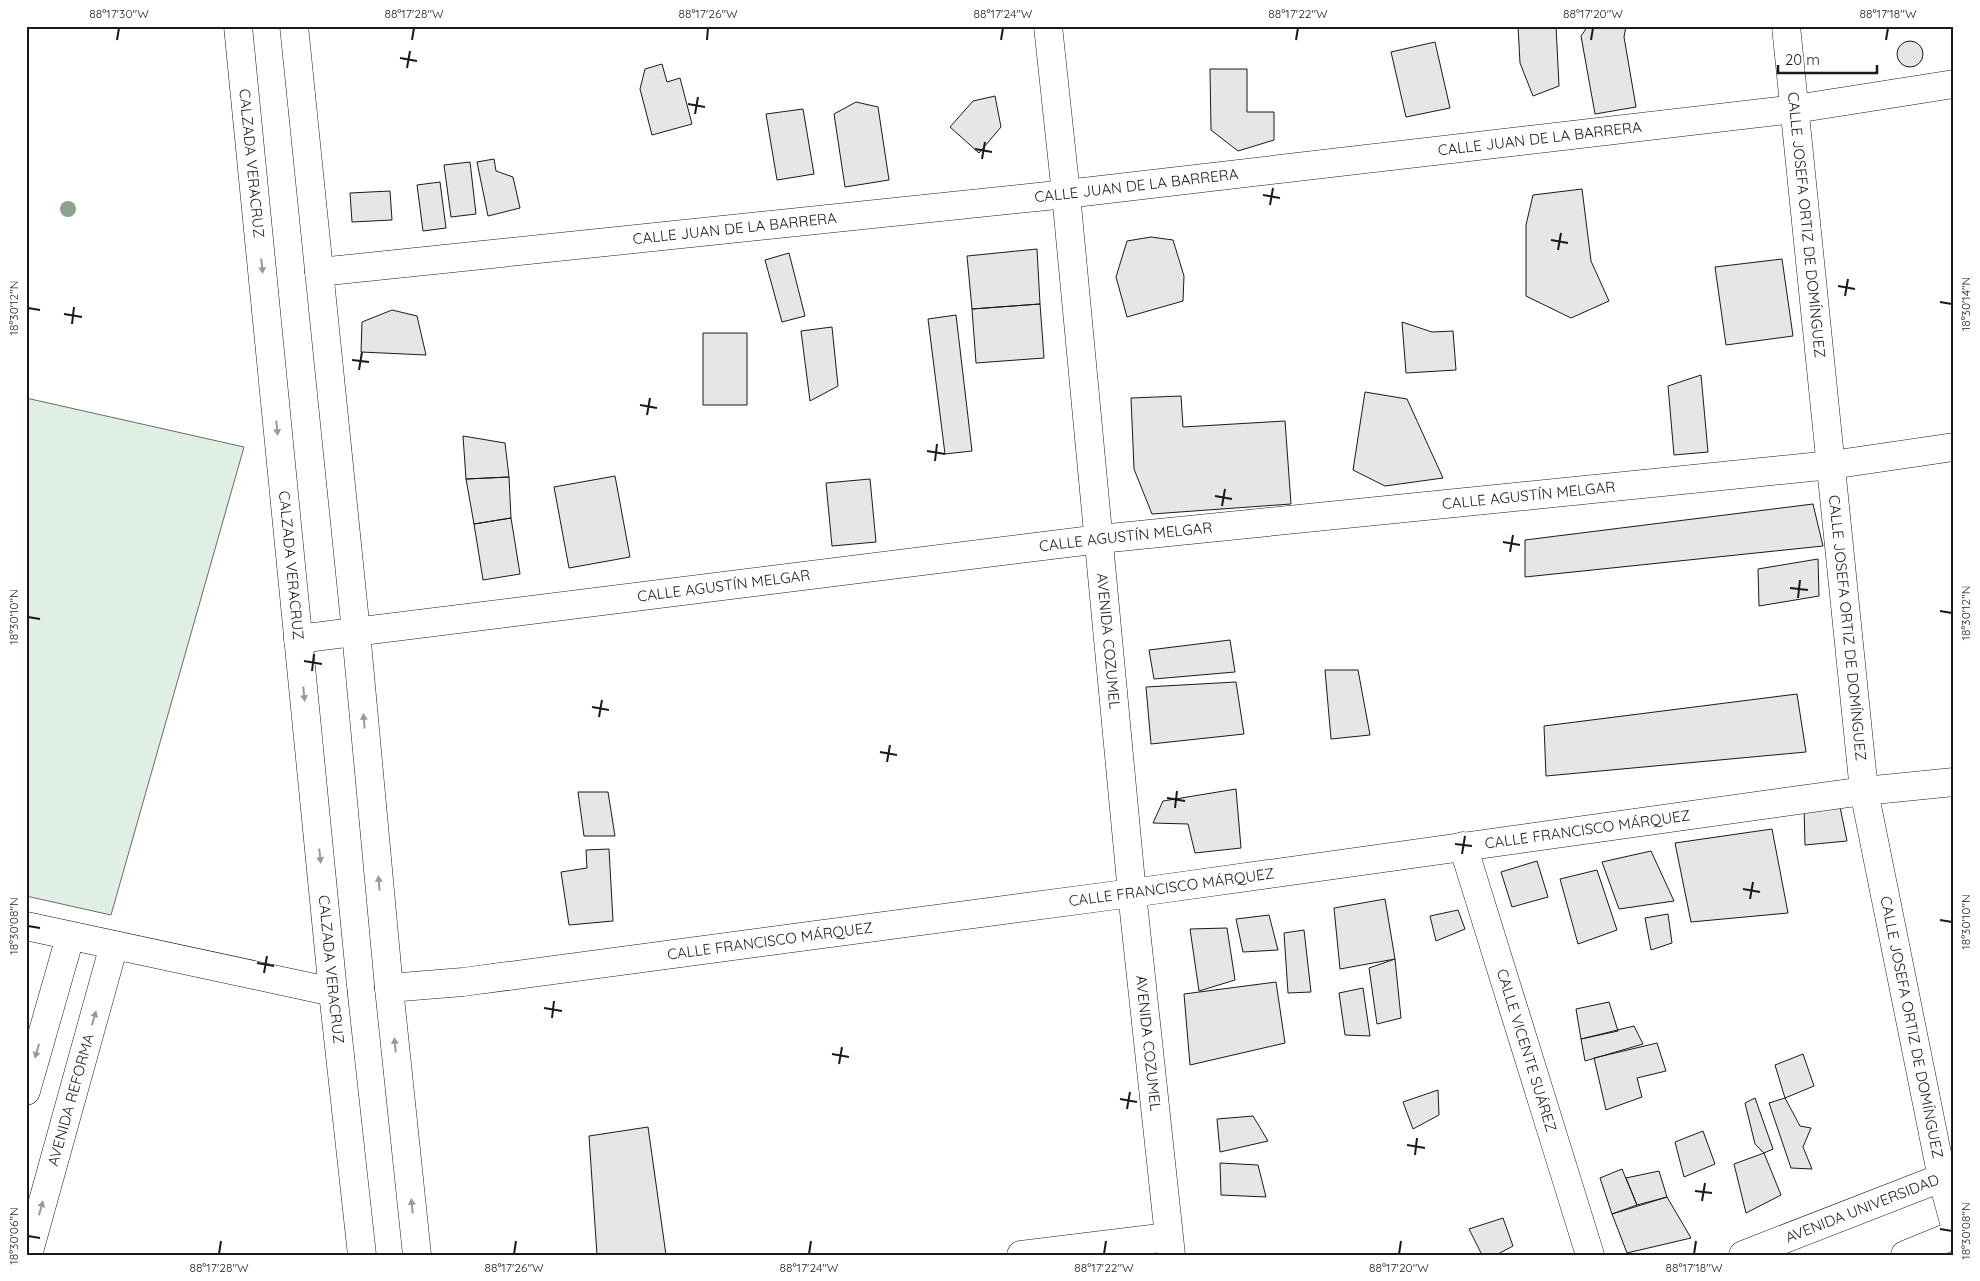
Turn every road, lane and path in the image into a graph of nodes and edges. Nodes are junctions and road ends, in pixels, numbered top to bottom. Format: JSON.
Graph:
{"nodes":[{"id":1,"x":238,"y":26,"type":"edge"},
{"id":2,"x":294,"y":26,"type":"edge"},
{"id":3,"x":1048,"y":26,"type":"edge"},
{"id":4,"x":1786,"y":26,"type":"edge"},
{"id":5,"x":1954,"y":84,"type":"edge"},
{"id":6,"x":1795,"y":109,"type":"junction"},
{"id":7,"x":1066,"y":194,"type":"junction"},
{"id":8,"x":319,"y":272,"type":"junction"},
{"id":9,"x":1954,"y":447,"type":"edge"},
{"id":10,"x":1831,"y":465,"type":"junction"},
{"id":11,"x":1100,"y":539,"type":"junction"},
{"id":12,"x":356,"y":632,"type":"junction"},
{"id":13,"x":298,"y":639,"type":"junction"},
{"id":14,"x":1954,"y":782,"type":"edge"},
{"id":15,"x":1864,"y":791,"type":"junction"},
{"id":16,"x":1463,"y":846,"type":"junction"},
{"id":17,"x":1132,"y":893,"type":"junction"},
{"id":18,"x":26,"y":926,"type":"edge"},
{"id":19,"x":70,"y":937,"type":"junction"},
{"id":20,"x":114,"y":945,"type":"junction"},
{"id":21,"x":389,"y":988,"type":"junction"},
{"id":22,"x":333,"y":992,"type":"junction"},
{"id":23,"x":26,"y":1091,"type":"edge"},
{"id":24,"x":1948,"y":1175,"type":"edge"},
{"id":25,"x":1954,"y":1222,"type":"edge"},
{"id":26,"x":1954,"y":1235,"type":"edge"},
{"id":27,"x":1170,"y":1246,"type":"edge"},
{"id":28,"x":28,"y":1255,"type":"edge"},
{"id":29,"x":362,"y":1255,"type":"edge"},
{"id":30,"x":417,"y":1255,"type":"edge"},
{"id":31,"x":1021,"y":1255,"type":"edge"},
{"id":32,"x":1590,"y":1255,"type":"edge"},
{"id":33,"x":1743,"y":1255,"type":"edge"},
{"id":34,"x":1905,"y":1255,"type":"edge"}],
"edges":[{"from":1,"to":13,"type":"street","name":"CALZADA VERACRUZ","one_way":true},
{"from":2,"to":8,"type":"street"},
{"from":3,"to":7,"type":"street","name":"AVENIDA COZUMEL"},
{"from":4,"to":6,"type":"street","name":"CALLE JOSEFA ORTIZ DE DOMÍNGUEZ"},
{"from":5,"to":6,"type":"street","name":"CALLE JUAN DE LA BARRERA"},
{"from":6,"to":7,"type":"street","name":"CALLE JUAN DE LA BARRERA"},
{"from":6,"to":10,"type":"street","name":"CALLE JOSEFA ORTIZ DE DOMÍNGUEZ"},
{"from":7,"to":8,"type":"street","name":"CALLE JUAN DE LA BARRERA"},
{"from":7,"to":11,"type":"street","name":"AVENIDA COZUMEL"},
{"from":8,"to":12,"type":"street"},
{"from":9,"to":10,"type":"street","name":"CALLE AGUSTÍN MELGAR"},
{"from":10,"to":11,"type":"street","name":"CALLE AGUSTÍN MELGAR"},
{"from":10,"to":15,"type":"street","name":"CALLE JOSEFA ORTIZ DE DOMÍNGUEZ"},
{"from":11,"to":12,"type":"street","name":"CALLE AGUSTÍN MELGAR"},
{"from":11,"to":17,"type":"street","name":"AVENIDA COZUMEL"},
{"from":12,"to":13,"type":"street","name":"CALLE AGUSTÍN MELGAR"},
{"from":21,"to":12,"type":"street","one_way":true},
{"from":13,"to":22,"type":"street","name":"CALZADA VERACRUZ","one_way":true},
{"from":14,"to":15,"type":"street","name":"CALLE FRANCISCO MÁRQUEZ"},
{"from":15,"to":16,"type":"street","name":"CALLE FRANCISCO MÁRQUEZ"},
{"from":15,"to":24,"type":"street","name":"CALLE JOSEFA ORTIZ DE DOMÍNGUEZ"},
{"from":16,"to":17,"type":"street","name":"CALLE FRANCISCO MÁRQUEZ"},
{"from":16,"to":32,"type":"street","name":"CALLE VICENTE SUÁREZ"},
{"from":17,"to":21,"type":"street","name":"CALLE FRANCISCO MÁRQUEZ"},
{"from":17,"to":27,"type":"street","name":"AVENIDA COZUMEL"},
{"from":18,"to":19,"type":"street"},
{"from":19,"to":20,"type":"street"},
{"from":19,"to":23,"type":"street","one_way":true},
{"from":20,"to":22,"type":"street"},
{"from":28,"to":20,"type":"street","name":"AVENIDA REFORMA","one_way":true},
{"from":30,"to":21,"type":"street","one_way":true},
{"from":22,"to":29,"type":"street","name":"CALZADA VERACRUZ"},
{"from":24,"to":25,"type":"street","name":"CALLE JOSEFA ORTIZ DE DOMÍNGUEZ"},
{"from":24,"to":33,"type":"street","name":"AVENIDA UNIVERSIDAD"},
{"from":26,"to":34,"type":"street"},
{"from":27,"to":31,"type":"street"}]}
